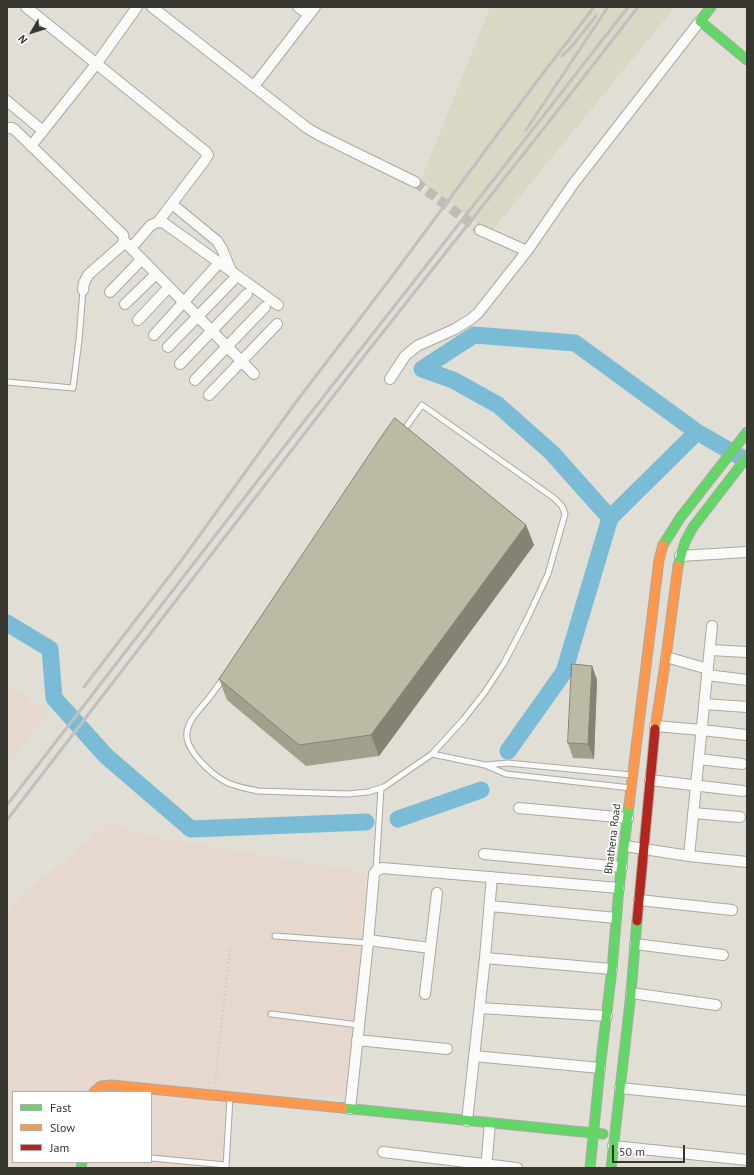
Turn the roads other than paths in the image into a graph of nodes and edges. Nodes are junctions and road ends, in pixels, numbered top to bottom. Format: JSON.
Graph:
{"nodes":[{"id":1,"x":26,"y":7,"type":"edge"},
{"id":2,"x":137,"y":7,"type":"edge"},
{"id":3,"x":152,"y":7,"type":"edge"},
{"id":4,"x":298,"y":7,"type":"edge"},
{"id":5,"x":315,"y":7,"type":"edge"},
{"id":6,"x":711,"y":7,"type":"edge"},
{"id":7,"x":309,"y":15,"type":"junction"},
{"id":8,"x":700,"y":21,"type":"junction"},
{"id":9,"x":747,"y":60,"type":"edge"},
{"id":10,"x":97,"y":63,"type":"junction"},
{"id":11,"x":254,"y":86,"type":"junction"},
{"id":12,"x":7,"y":101,"type":"edge"},
{"id":13,"x":7,"y":128,"type":"edge"},
{"id":14,"x":42,"y":131,"type":"junction"},
{"id":15,"x":31,"y":146,"type":"junction"},
{"id":16,"x":415,"y":182,"type":"tunnel mouth"},
{"id":17,"x":172,"y":204,"type":"junction"},
{"id":18,"x":158,"y":222,"type":"junction"},
{"id":19,"x":480,"y":230,"type":"tunnel mouth"},
{"id":20,"x":128,"y":245,"type":"junction"},
{"id":21,"x":527,"y":251,"type":"junction"},
{"id":22,"x":142,"y":259,"type":"junction"},
{"id":23,"x":219,"y":262,"type":"junction"},
{"id":24,"x":234,"y":273,"type":"junction"},
{"id":25,"x":156,"y":274,"type":"junction"},
{"id":26,"x":169,"y":287,"type":"junction"},
{"id":27,"x":83,"y":290,"type":"joint"},
{"id":28,"x":110,"y":292,"type":"dead end"},
{"id":29,"x":247,"y":294,"type":"dead end"},
{"id":30,"x":183,"y":302,"type":"junction"},
{"id":31,"x":125,"y":304,"type":"dead end"},
{"id":32,"x":278,"y":305,"type":"dead end"},
{"id":33,"x":265,"y":307,"type":"dead end"},
{"id":34,"x":198,"y":316,"type":"junction"},
{"id":35,"x":138,"y":320,"type":"dead end"},
{"id":36,"x":277,"y":324,"type":"dead end"},
{"id":37,"x":212,"y":331,"type":"junction"},
{"id":38,"x":154,"y":335,"type":"dead end"},
{"id":39,"x":227,"y":346,"type":"junction"},
{"id":40,"x":168,"y":347,"type":"dead end"},
{"id":41,"x":242,"y":361,"type":"junction"},
{"id":42,"x":180,"y":364,"type":"dead end"},
{"id":43,"x":254,"y":374,"type":"dead end"},
{"id":44,"x":390,"y":379,"type":"dead end"},
{"id":45,"x":195,"y":380,"type":"dead end"},
{"id":46,"x":7,"y":382,"type":"edge"},
{"id":47,"x":209,"y":395,"type":"dead end"},
{"id":48,"x":747,"y":432,"type":"edge"},
{"id":49,"x":747,"y":457,"type":"edge"},
{"id":50,"x":747,"y":552,"type":"edge"},
{"id":51,"x":680,"y":556,"type":"junction"},
{"id":52,"x":712,"y":626,"type":"dead end"},
{"id":53,"x":710,"y":650,"type":"junction"},
{"id":54,"x":747,"y":652,"type":"edge"},
{"id":55,"x":666,"y":657,"type":"junction"},
{"id":56,"x":708,"y":672,"type":"junction"},
{"id":57,"x":747,"y":680,"type":"edge"},
{"id":58,"x":704,"y":704,"type":"junction"},
{"id":59,"x":747,"y":708,"type":"edge"},
{"id":60,"x":655,"y":726,"type":"junction"},
{"id":61,"x":702,"y":730,"type":"junction"},
{"id":62,"x":746,"y":735,"type":"dead end"},
{"id":63,"x":432,"y":754,"type":"junction"},
{"id":64,"x":699,"y":759,"type":"junction"},
{"id":65,"x":742,"y":764,"type":"dead end"},
{"id":66,"x":485,"y":765,"type":"junction"},
{"id":67,"x":633,"y":775,"type":"junction"},
{"id":68,"x":650,"y":780,"type":"junction"},
{"id":69,"x":696,"y":786,"type":"junction"},
{"id":70,"x":381,"y":788,"type":"junction"},
{"id":71,"x":632,"y":789,"type":"junction"},
{"id":72,"x":743,"y":791,"type":"dead end"},
{"id":73,"x":518,"y":808,"type":"dead end"},
{"id":74,"x":693,"y":813,"type":"junction"},
{"id":75,"x":740,"y":817,"type":"dead end"},
{"id":76,"x":628,"y":818,"type":"junction"},
{"id":77,"x":625,"y":846,"type":"junction"},
{"id":78,"x":644,"y":849,"type":"junction"},
{"id":79,"x":484,"y":854,"type":"dead end"},
{"id":80,"x":689,"y":856,"type":"junction"},
{"id":81,"x":747,"y":862,"type":"edge"},
{"id":82,"x":622,"y":868,"type":"junction"},
{"id":83,"x":376,"y":871,"type":"junction"},
{"id":84,"x":492,"y":876,"type":"junction"},
{"id":85,"x":619,"y":888,"type":"junction"},
{"id":86,"x":437,"y":893,"type":"dead end"},
{"id":87,"x":639,"y":900,"type":"junction"},
{"id":88,"x":490,"y":906,"type":"junction"},
{"id":89,"x":732,"y":910,"type":"dead end"},
{"id":90,"x":616,"y":918,"type":"junction"},
{"id":91,"x":275,"y":936,"type":"dead end"},
{"id":92,"x":368,"y":942,"type":"junction"},
{"id":93,"x":635,"y":944,"type":"junction"},
{"id":94,"x":430,"y":948,"type":"junction"},
{"id":95,"x":723,"y":955,"type":"dead end"},
{"id":96,"x":485,"y":958,"type":"junction"},
{"id":97,"x":612,"y":969,"type":"junction"},
{"id":98,"x":631,"y":993,"type":"junction"},
{"id":99,"x":425,"y":994,"type":"dead end"},
{"id":100,"x":716,"y":1005,"type":"dead end"},
{"id":101,"x":480,"y":1008,"type":"junction"},
{"id":102,"x":271,"y":1014,"type":"dead end"},
{"id":103,"x":607,"y":1016,"type":"junction"},
{"id":104,"x":359,"y":1025,"type":"junction"},
{"id":105,"x":357,"y":1040,"type":"junction"},
{"id":106,"x":447,"y":1048,"type":"dead end"},
{"id":107,"x":474,"y":1056,"type":"junction"},
{"id":108,"x":600,"y":1068,"type":"junction"},
{"id":109,"x":620,"y":1088,"type":"junction"},
{"id":110,"x":95,"y":1091,"type":"edge"},
{"id":111,"x":230,"y":1096,"type":"junction"},
{"id":112,"x":747,"y":1101,"type":"edge"},
{"id":113,"x":350,"y":1109,"type":"junction"},
{"id":114,"x":467,"y":1121,"type":"junction"},
{"id":115,"x":490,"y":1123,"type":"junction"},
{"id":116,"x":594,"y":1134,"type":"junction"},
{"id":117,"x":614,"y":1135,"type":"junction"},
{"id":118,"x":613,"y":1146,"type":"junction"},
{"id":119,"x":383,"y":1152,"type":"dead end"},
{"id":120,"x":152,"y":1158,"type":"edge"},
{"id":121,"x":747,"y":1160,"type":"edge"},
{"id":122,"x":486,"y":1166,"type":"edge"},
{"id":123,"x":226,"y":1167,"type":"edge"},
{"id":124,"x":517,"y":1168,"type":"edge"},
{"id":125,"x":590,"y":1168,"type":"edge"},
{"id":126,"x":611,"y":1168,"type":"edge"}],
"edges":[{"from":1,"to":10,"type":"street"},
{"from":2,"to":10,"type":"street"},
{"from":3,"to":11,"type":"street"},
{"from":4,"to":7,"type":"street"},
{"from":5,"to":7,"type":"street"},
{"from":6,"to":8,"type":"street"},
{"from":7,"to":11,"type":"street"},
{"from":8,"to":9,"type":"street"},
{"from":8,"to":21,"type":"street"},
{"from":10,"to":14,"type":"street"},
{"from":10,"to":17,"type":"street"},
{"from":11,"to":16,"type":"street"},
{"from":12,"to":14,"type":"street"},
{"from":13,"to":15,"type":"street"},
{"from":14,"to":15,"type":"street"},
{"from":15,"to":20,"type":"street"},
{"from":17,"to":18,"type":"street"},
{"from":17,"to":24,"type":"street"},
{"from":18,"to":20,"type":"street"},
{"from":18,"to":23,"type":"street"},
{"from":19,"to":21,"type":"street"},
{"from":20,"to":22,"type":"street"},
{"from":20,"to":27,"type":"street"},
{"from":21,"to":44,"type":"street"},
{"from":22,"to":25,"type":"street"},
{"from":22,"to":28,"type":"street"},
{"from":23,"to":24,"type":"street"},
{"from":23,"to":30,"type":"street"},
{"from":24,"to":32,"type":"street"},
{"from":24,"to":34,"type":"street"},
{"from":25,"to":26,"type":"street"},
{"from":25,"to":31,"type":"street"},
{"from":26,"to":30,"type":"street"},
{"from":26,"to":35,"type":"street"},
{"from":27,"to":46,"type":"lane"},
{"from":29,"to":37,"type":"street"},
{"from":30,"to":34,"type":"street"},
{"from":30,"to":38,"type":"street"},
{"from":33,"to":39,"type":"street"},
{"from":34,"to":37,"type":"street"},
{"from":34,"to":40,"type":"street"},
{"from":36,"to":41,"type":"street"},
{"from":37,"to":39,"type":"street"},
{"from":37,"to":42,"type":"street"},
{"from":39,"to":41,"type":"street"},
{"from":39,"to":45,"type":"street"},
{"from":41,"to":43,"type":"street"},
{"from":41,"to":47,"type":"street"},
{"from":48,"to":67,"type":"street","name":"Bhathena Road"},
{"from":49,"to":51,"type":"street"},
{"from":50,"to":51,"type":"street"},
{"from":51,"to":55,"type":"street"},
{"from":52,"to":53,"type":"street"},
{"from":53,"to":54,"type":"street"},
{"from":53,"to":56,"type":"street"},
{"from":55,"to":56,"type":"street"},
{"from":55,"to":60,"type":"street"},
{"from":56,"to":57,"type":"street"},
{"from":56,"to":58,"type":"street"},
{"from":58,"to":59,"type":"street"},
{"from":58,"to":61,"type":"street"},
{"from":60,"to":61,"type":"street"},
{"from":60,"to":68,"type":"street"},
{"from":61,"to":62,"type":"street"},
{"from":61,"to":64,"type":"street"},
{"from":63,"to":66,"type":"lane"},
{"from":63,"to":70,"type":"lane"},
{"from":63,"to":70,"type":"lane"},
{"from":64,"to":65,"type":"street"},
{"from":64,"to":69,"type":"street"},
{"from":66,"to":67,"type":"lane"},
{"from":66,"to":71,"type":"lane"},
{"from":67,"to":71,"type":"street","name":"Bhathena Road"},
{"from":68,"to":69,"type":"street"},
{"from":68,"to":78,"type":"street"},
{"from":69,"to":72,"type":"street"},
{"from":69,"to":74,"type":"street"},
{"from":70,"to":83,"type":"lane"},
{"from":71,"to":76,"type":"street","name":"Bhathena Road"},
{"from":73,"to":76,"type":"street"},
{"from":74,"to":75,"type":"street"},
{"from":74,"to":80,"type":"street"},
{"from":76,"to":77,"type":"street","name":"Bhathena Road"},
{"from":77,"to":78,"type":"street"},
{"from":77,"to":82,"type":"street","name":"Bhathena Road"},
{"from":78,"to":80,"type":"street"},
{"from":78,"to":87,"type":"street"},
{"from":79,"to":82,"type":"street"},
{"from":80,"to":81,"type":"street"},
{"from":82,"to":85,"type":"street","name":"Bhathena Road"},
{"from":83,"to":84,"type":"street"},
{"from":83,"to":92,"type":"street"},
{"from":84,"to":85,"type":"street"},
{"from":84,"to":88,"type":"street"},
{"from":85,"to":90,"type":"street","name":"Bhathena Road"},
{"from":86,"to":94,"type":"street"},
{"from":87,"to":89,"type":"street"},
{"from":87,"to":93,"type":"street"},
{"from":88,"to":90,"type":"street"},
{"from":88,"to":96,"type":"street"},
{"from":90,"to":97,"type":"street","name":"Bhathena Road"},
{"from":91,"to":92,"type":"lane"},
{"from":92,"to":94,"type":"street"},
{"from":92,"to":104,"type":"street"},
{"from":93,"to":95,"type":"street"},
{"from":93,"to":98,"type":"street"},
{"from":94,"to":99,"type":"street"},
{"from":96,"to":97,"type":"street"},
{"from":96,"to":101,"type":"street"},
{"from":97,"to":103,"type":"street","name":"Bhathena Road"},
{"from":98,"to":100,"type":"street"},
{"from":98,"to":109,"type":"street"},
{"from":101,"to":103,"type":"street"},
{"from":101,"to":107,"type":"street"},
{"from":102,"to":104,"type":"lane"},
{"from":103,"to":108,"type":"street","name":"Bhathena Road"},
{"from":104,"to":105,"type":"street"},
{"from":105,"to":106,"type":"street"},
{"from":105,"to":113,"type":"street"},
{"from":107,"to":108,"type":"street"},
{"from":107,"to":114,"type":"street"},
{"from":108,"to":116,"type":"street","name":"Bhathena Road"},
{"from":109,"to":112,"type":"street"},
{"from":109,"to":117,"type":"street"},
{"from":110,"to":111,"type":"street"},
{"from":111,"to":113,"type":"street"},
{"from":111,"to":123,"type":"lane"},
{"from":113,"to":114,"type":"street"},
{"from":114,"to":115,"type":"street"},
{"from":115,"to":116,"type":"street"},
{"from":115,"to":122,"type":"street"},
{"from":116,"to":117,"type":"street"},
{"from":116,"to":125,"type":"street","name":"Bhathena Road"},
{"from":117,"to":118,"type":"street"},
{"from":118,"to":121,"type":"street"},
{"from":118,"to":126,"type":"street"},
{"from":119,"to":122,"type":"street"},
{"from":120,"to":123,"type":"lane"},
{"from":122,"to":124,"type":"street"}]}
